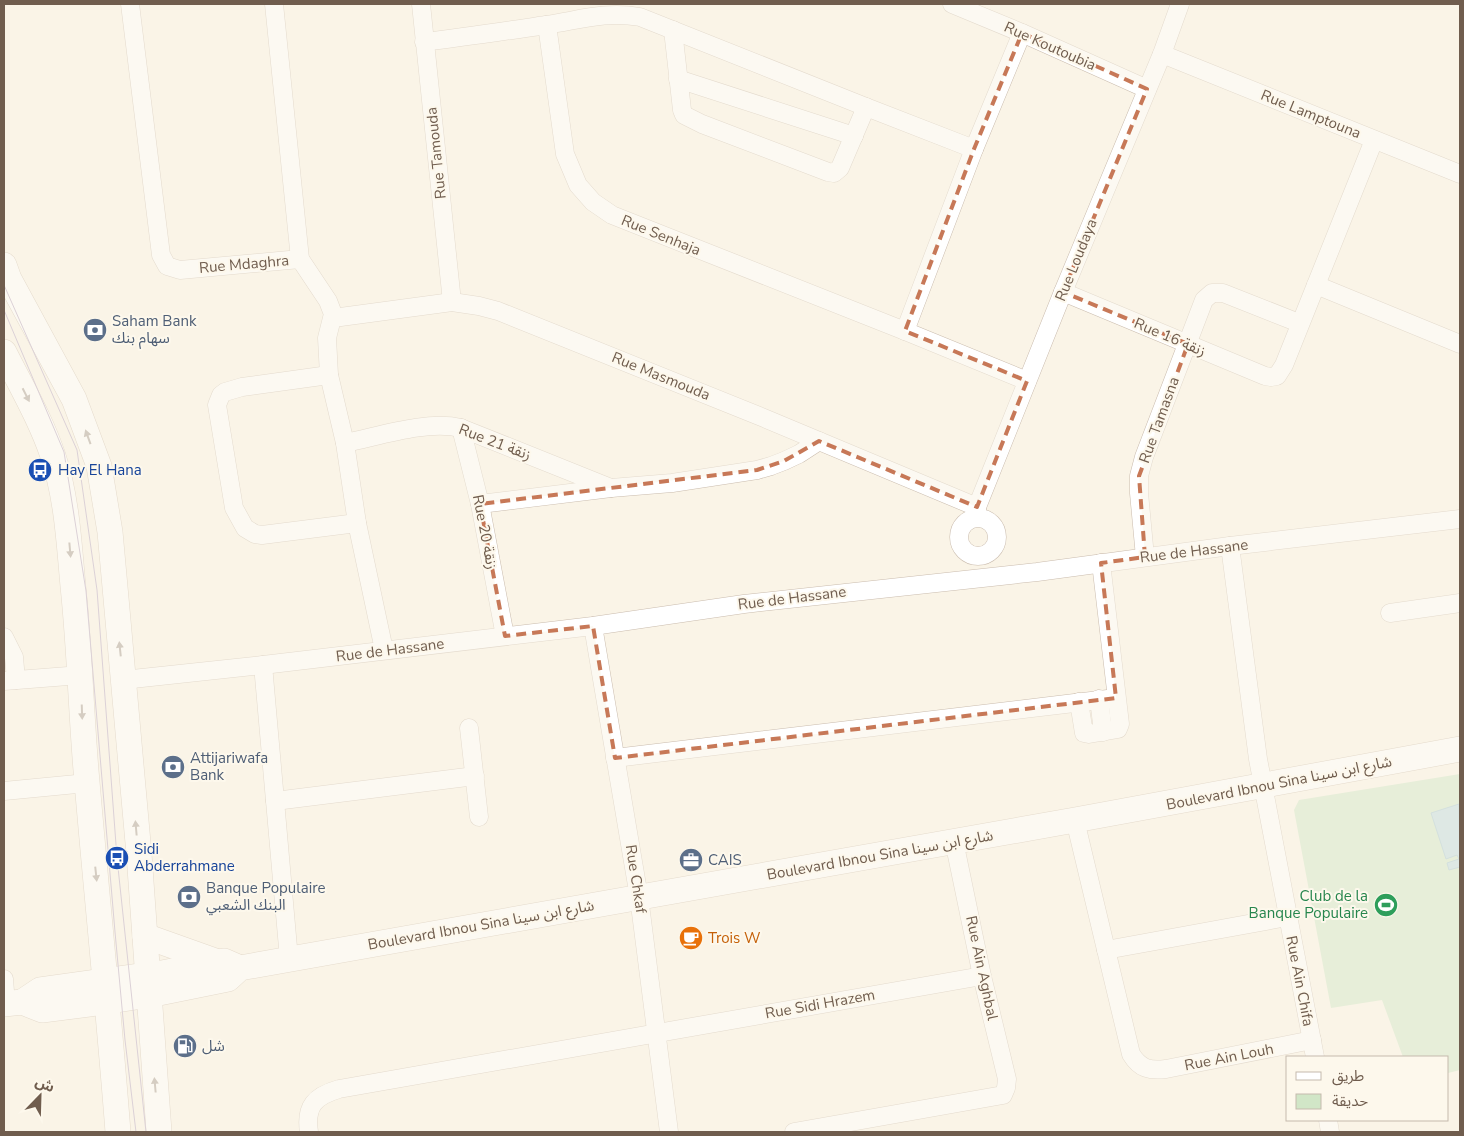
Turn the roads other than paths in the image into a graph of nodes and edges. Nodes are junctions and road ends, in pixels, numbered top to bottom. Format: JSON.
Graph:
{"nodes":[{"id":1,"x":130,"y":4,"type":"edge"},
{"id":2,"x":274,"y":4,"type":"edge"},
{"id":3,"x":421,"y":4,"type":"edge"},
{"id":4,"x":952,"y":4,"type":"edge"},
{"id":5,"x":1180,"y":4,"type":"edge"},
{"id":6,"x":547,"y":25,"type":"junction"},
{"id":7,"x":672,"y":30,"type":"junction"},
{"id":8,"x":1022,"y":33,"type":"junction"},
{"id":9,"x":424,"y":42,"type":"junction"},
{"id":10,"x":1162,"y":54,"type":"junction"},
{"id":11,"x":678,"y":79,"type":"junction"},
{"id":12,"x":1147,"y":89,"type":"junction"},
{"id":13,"x":866,"y":107,"type":"junction"},
{"id":14,"x":854,"y":136,"type":"junction"},
{"id":15,"x":1374,"y":140,"type":"junction"},
{"id":16,"x":974,"y":149,"type":"junction"},
{"id":17,"x":1460,"y":174,"type":"edge"},
{"id":18,"x":300,"y":259,"type":"junction"},
{"id":19,"x":4,"y":264,"type":"edge"},
{"id":20,"x":1316,"y":285,"type":"junction"},
{"id":21,"x":1063,"y":292,"type":"junction"},
{"id":22,"x":452,"y":302,"type":"junction"},
{"id":23,"x":332,"y":318,"type":"junction"},
{"id":24,"x":1299,"y":323,"type":"junction"},
{"id":25,"x":905,"y":331,"type":"junction"},
{"id":26,"x":1188,"y":344,"type":"junction"},
{"id":27,"x":1460,"y":344,"type":"edge"},
{"id":28,"x":4,"y":352,"type":"edge"},
{"id":29,"x":329,"y":375,"type":"junction"},
{"id":30,"x":1027,"y":381,"type":"junction"},
{"id":31,"x":461,"y":428,"type":"junction"},
{"id":32,"x":819,"y":441,"type":"junction"},
{"id":33,"x":345,"y":443,"type":"junction"},
{"id":34,"x":611,"y":488,"type":"junction"},
{"id":35,"x":480,"y":504,"type":"junction"},
{"id":36,"x":977,"y":512,"type":"junction"},
{"id":37,"x":1460,"y":519,"type":"edge"},
{"id":38,"x":357,"y":523,"type":"junction"},
{"id":39,"x":1230,"y":546,"type":"junction"},
{"id":40,"x":980,"y":557,"type":"junction"},
{"id":41,"x":1145,"y":557,"type":"junction"},
{"id":42,"x":1101,"y":563,"type":"junction"},
{"id":43,"x":984,"y":577,"type":"junction"},
{"id":44,"x":1460,"y":603,"type":"edge"},
{"id":45,"x":1390,"y":613,"type":"dead end"},
{"id":46,"x":593,"y":626,"type":"junction"},
{"id":47,"x":506,"y":636,"type":"junction"},
{"id":48,"x":4,"y":637,"type":"edge"},
{"id":49,"x":384,"y":650,"type":"junction"},
{"id":50,"x":263,"y":666,"type":"junction"},
{"id":51,"x":81,"y":675,"type":"junction"},
{"id":52,"x":10,"y":680,"type":"edge"},
{"id":53,"x":124,"y":680,"type":"junction"},
{"id":54,"x":1108,"y":698,"type":"junction"},
{"id":55,"x":1079,"y":702,"type":"junction"},
{"id":56,"x":469,"y":728,"type":"dead end"},
{"id":57,"x":1460,"y":749,"type":"edge"},
{"id":58,"x":616,"y":758,"type":"junction"},
{"id":59,"x":475,"y":776,"type":"junction"},
{"id":60,"x":87,"y":782,"type":"junction"},
{"id":61,"x":1262,"y":786,"type":"junction"},
{"id":62,"x":4,"y":791,"type":"edge"},
{"id":63,"x":275,"y":801,"type":"junction"},
{"id":64,"x":480,"y":817,"type":"dead end"},
{"id":65,"x":1075,"y":820,"type":"junction"},
{"id":66,"x":954,"y":841,"type":"junction"},
{"id":67,"x":640,"y":897,"type":"junction"},
{"id":68,"x":1287,"y":917,"type":"junction"},
{"id":69,"x":145,"y":936,"type":"junction"},
{"id":70,"x":1106,"y":950,"type":"junction"},
{"id":71,"x":289,"y":959,"type":"junction"},
{"id":72,"x":229,"y":965,"type":"junction"},
{"id":73,"x":982,"y":976,"type":"junction"},
{"id":74,"x":148,"y":985,"type":"junction"},
{"id":75,"x":107,"y":991,"type":"junction"},
{"id":76,"x":9,"y":997,"type":"edge"},
{"id":77,"x":658,"y":1033,"type":"junction"},
{"id":78,"x":1314,"y":1049,"type":"edge"},
{"id":79,"x":118,"y":1132,"type":"edge"},
{"id":80,"x":159,"y":1132,"type":"edge"},
{"id":81,"x":309,"y":1132,"type":"edge"},
{"id":82,"x":669,"y":1132,"type":"edge"},
{"id":83,"x":794,"y":1132,"type":"edge"}],
"edges":[{"from":1,"to":18,"type":"street","name":"Rue Mdaghra"},
{"from":2,"to":18,"type":"street"},
{"from":3,"to":9,"type":"street","name":"Rue Tamouda"},
{"from":4,"to":8,"type":"street","name":"Rue Koutoubia"},
{"from":5,"to":10,"type":"street","name":"Rue Loudaya"},
{"from":6,"to":7,"type":"street"},
{"from":6,"to":9,"type":"street"},
{"from":6,"to":25,"type":"street","name":"Rue Senhaja"},
{"from":7,"to":11,"type":"street"},
{"from":7,"to":13,"type":"street"},
{"from":8,"to":12,"type":"street","name":"Rue Koutoubia"},
{"from":8,"to":16,"type":"street"},
{"from":9,"to":22,"type":"street","name":"Rue Tamouda"},
{"from":10,"to":12,"type":"street","name":"Rue Loudaya"},
{"from":10,"to":15,"type":"street","name":"Rue Lamptouna"},
{"from":11,"to":14,"type":"street"},
{"from":11,"to":14,"type":"street"},
{"from":12,"to":21,"type":"street","name":"Rue Loudaya"},
{"from":13,"to":14,"type":"street"},
{"from":13,"to":16,"type":"street"},
{"from":15,"to":17,"type":"street","name":"Rue Lamptouna"},
{"from":15,"to":20,"type":"street"},
{"from":16,"to":25,"type":"street"},
{"from":18,"to":23,"type":"street","name":"Rue Mdaghra"},
{"from":53,"to":19,"type":"main road","one_way":true},
{"from":20,"to":24,"type":"street"},
{"from":20,"to":27,"type":"street"},
{"from":21,"to":26,"type":"street","name":"Rue 16 زنقة"},
{"from":21,"to":30,"type":"street","name":"Rue Loudaya"},
{"from":22,"to":23,"type":"street","name":"Rue Masmouda"},
{"from":22,"to":32,"type":"street","name":"Rue Masmouda"},
{"from":23,"to":29,"type":"street","name":"Rue Mdaghra"},
{"from":24,"to":26,"type":"street","name":"Rue Tamasna"},
{"from":24,"to":26,"type":"street","name":"Rue 16 زنقة"},
{"from":25,"to":30,"type":"street","name":"Rue Senhaja"},
{"from":26,"to":41,"type":"street","name":"Rue Tamasna"},
{"from":28,"to":51,"type":"main road","one_way":true},
{"from":29,"to":33,"type":"street","name":"Rue Mdaghra"},
{"from":29,"to":38,"type":"street"},
{"from":30,"to":36,"type":"street","name":"Rue Loudaya"},
{"from":31,"to":33,"type":"street","name":"Rue 21 زنقة"},
{"from":31,"to":34,"type":"street","name":"Rue 21 زنقة"},
{"from":31,"to":35,"type":"street","name":"Rue 20 زنقة"},
{"from":32,"to":34,"type":"street"},
{"from":32,"to":36,"type":"street","name":"Rue Masmouda"},
{"from":33,"to":38,"type":"street","name":"Rue Mdaghra"},
{"from":34,"to":35,"type":"street"},
{"from":35,"to":47,"type":"street","name":"Rue 20 زنقة"},
{"from":36,"to":40,"type":"street"},
{"from":36,"to":40,"type":"street"},
{"from":37,"to":39,"type":"street","name":"Rue de Hassane"},
{"from":38,"to":49,"type":"street","name":"Rue Mdaghra"},
{"from":39,"to":41,"type":"street","name":"Rue de Hassane"},
{"from":39,"to":61,"type":"street","name":"Rue Ain Chifa"},
{"from":40,"to":43,"type":"street"},
{"from":41,"to":42,"type":"street","name":"Rue de Hassane"},
{"from":42,"to":43,"type":"street","name":"Rue de Hassane"},
{"from":42,"to":54,"type":"street"},
{"from":43,"to":46,"type":"street","name":"Rue de Hassane"},
{"from":44,"to":45,"type":"street"},
{"from":46,"to":47,"type":"street","name":"Rue de Hassane"},
{"from":46,"to":58,"type":"street","name":"Rue Chkaf"},
{"from":47,"to":49,"type":"street","name":"Rue de Hassane"},
{"from":48,"to":52,"type":"street"},
{"from":49,"to":50,"type":"street","name":"Rue de Hassane"},
{"from":50,"to":53,"type":"street","name":"Rue de Hassane"},
{"from":50,"to":63,"type":"street"},
{"from":51,"to":52,"type":"street"},
{"from":51,"to":60,"type":"main road","one_way":true},
{"from":69,"to":53,"type":"main road","one_way":true},
{"from":54,"to":55,"type":"street"},
{"from":54,"to":55,"type":"street"},
{"from":55,"to":58,"type":"street"},
{"from":56,"to":59,"type":"street"},
{"from":57,"to":61,"type":"main road","name":"Boulevard Ibnou Sina شارع ابن سينا"},
{"from":58,"to":67,"type":"street","name":"Rue Chkaf"},
{"from":59,"to":63,"type":"street"},
{"from":59,"to":64,"type":"street"},
{"from":60,"to":62,"type":"street"},
{"from":60,"to":75,"type":"main road","one_way":true},
{"from":61,"to":65,"type":"main road","name":"Boulevard Ibnou Sina شارع ابن سينا"},
{"from":61,"to":68,"type":"street","name":"Rue Ain Chifa"},
{"from":63,"to":71,"type":"street"},
{"from":65,"to":66,"type":"main road","name":"Boulevard Ibnou Sina شارع ابن سينا"},
{"from":65,"to":70,"type":"street"},
{"from":66,"to":67,"type":"main road","name":"Boulevard Ibnou Sina شارع ابن سينا"},
{"from":66,"to":73,"type":"street","name":"Rue Ain Aghbal"},
{"from":67,"to":71,"type":"main road","name":"Boulevard Ibnou Sina شارع ابن سينا"},
{"from":67,"to":77,"type":"street","name":"Rue Chkaf"},
{"from":68,"to":70,"type":"street"},
{"from":68,"to":78,"type":"street","name":"Rue Ain Chifa"},
{"from":69,"to":72,"type":"main road"},
{"from":69,"to":74,"type":"main road"},
{"from":70,"to":78,"type":"street","name":"Rue Ain Louh"},
{"from":71,"to":72,"type":"main road","name":"Boulevard Ibnou Sina شارع ابن سينا"},
{"from":72,"to":74,"type":"main road","name":"Boulevard Ibnou Sina شارع ابن سينا"},
{"from":73,"to":77,"type":"street","name":"Rue Sidi Hrazem"},
{"from":73,"to":83,"type":"street","name":"Rue Ain Aghbal"},
{"from":74,"to":75,"type":"main road","name":"Boulevard Ibnou Sina شارع ابن سينا"},
{"from":80,"to":74,"type":"main road","one_way":true},
{"from":75,"to":76,"type":"main road","name":"Boulevard Ibnou Sina شارع ابن سينا"},
{"from":75,"to":79,"type":"main road"},
{"from":77,"to":81,"type":"street","name":"Rue Sidi Hrazem"},
{"from":77,"to":82,"type":"street","name":"Rue Chkaf"}]}
